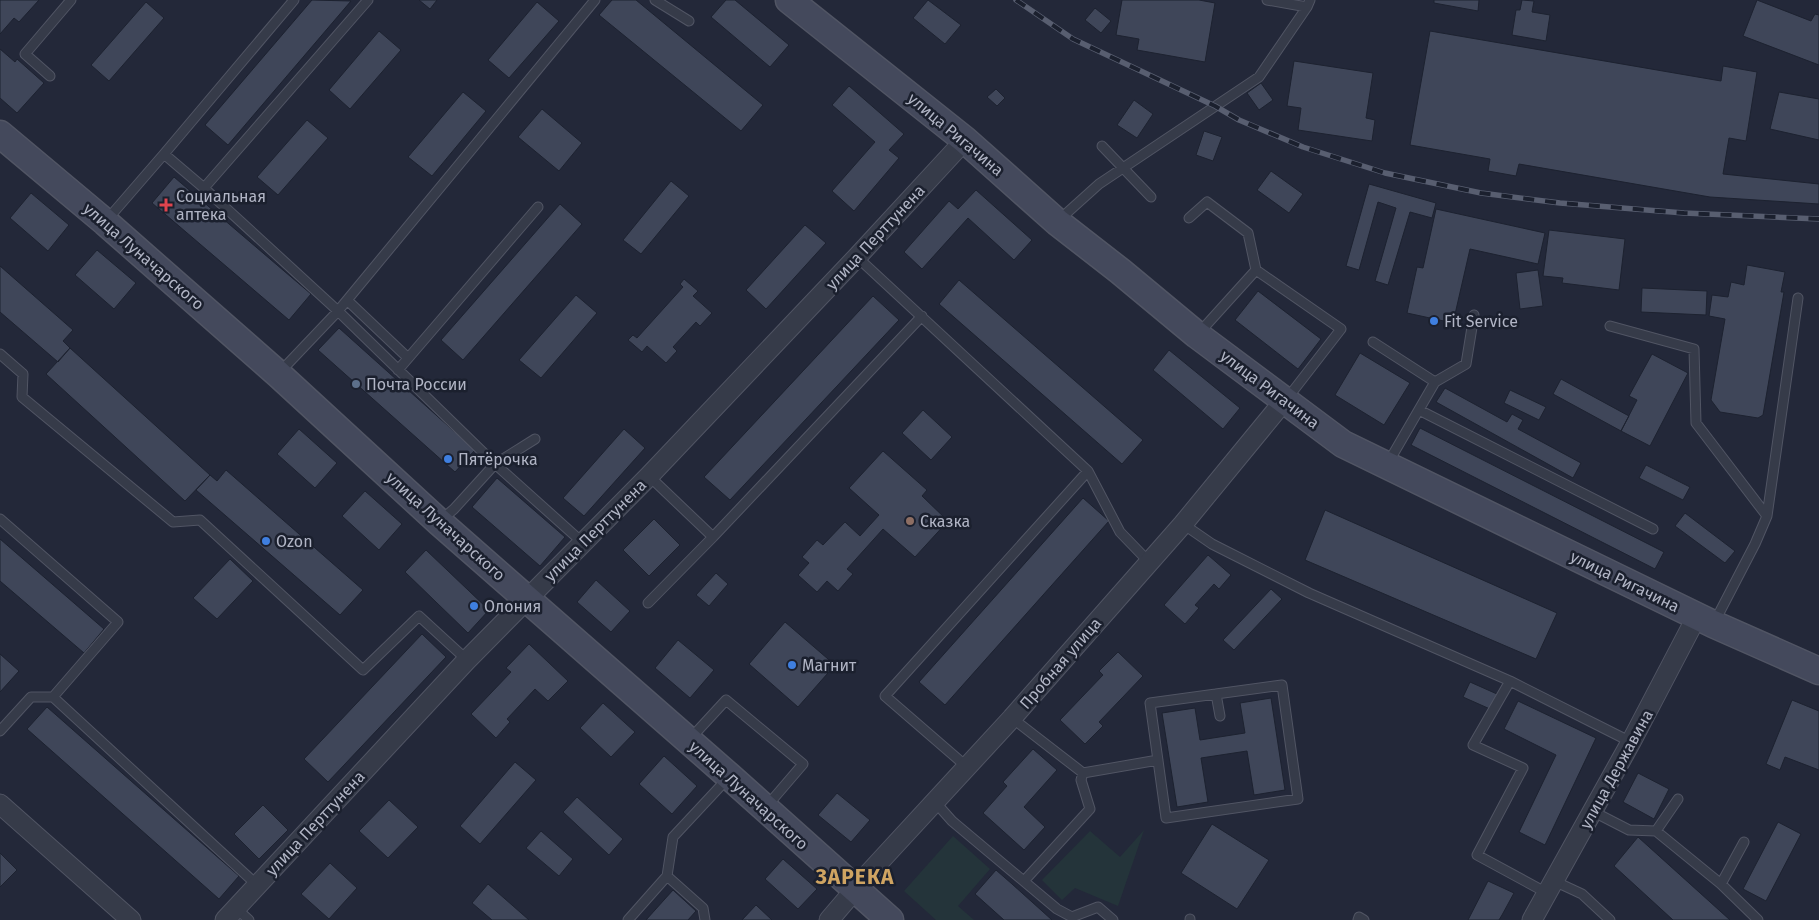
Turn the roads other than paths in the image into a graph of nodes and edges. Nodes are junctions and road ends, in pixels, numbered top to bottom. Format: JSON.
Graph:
{"nodes":[{"id":1,"x":294,"y":0,"type":"edge"},
{"id":2,"x":368,"y":0,"type":"edge"},
{"id":3,"x":595,"y":0,"type":"edge"},
{"id":4,"x":654,"y":0,"type":"edge"},
{"id":5,"x":789,"y":0,"type":"edge"},
{"id":6,"x":1267,"y":0,"type":"edge"},
{"id":7,"x":70,"y":1,"type":"edge"},
{"id":8,"x":1309,"y":4,"type":"edge"},
{"id":9,"x":689,"y":21,"type":"dead end"},
{"id":10,"x":50,"y":76,"type":"dead end"},
{"id":11,"x":0,"y":134,"type":"edge"},
{"id":12,"x":966,"y":140,"type":"junction"},
{"id":13,"x":1102,"y":146,"type":"dead end"},
{"id":14,"x":164,"y":154,"type":"junction"},
{"id":15,"x":1123,"y":168,"type":"junction"},
{"id":16,"x":204,"y":188,"type":"junction"},
{"id":17,"x":1151,"y":197,"type":"dead end"},
{"id":18,"x":538,"y":207,"type":"dead end"},
{"id":19,"x":1188,"y":218,"type":"dead end"},
{"id":20,"x":105,"y":222,"type":"junction"},
{"id":21,"x":1057,"y":222,"type":"junction"},
{"id":22,"x":858,"y":257,"type":"junction"},
{"id":23,"x":1256,"y":270,"type":"junction"},
{"id":24,"x":1798,"y":298,"type":"dead end"},
{"id":25,"x":347,"y":300,"type":"junction"},
{"id":26,"x":338,"y":312,"type":"junction"},
{"id":27,"x":1474,"y":315,"type":"dead end"},
{"id":28,"x":922,"y":316,"type":"junction"},
{"id":29,"x":1610,"y":326,"type":"dead end"},
{"id":30,"x":1197,"y":335,"type":"junction"},
{"id":31,"x":1373,"y":342,"type":"dead end"},
{"id":32,"x":0,"y":354,"type":"edge"},
{"id":33,"x":407,"y":358,"type":"junction"},
{"id":34,"x":398,"y":370,"type":"junction"},
{"id":35,"x":278,"y":374,"type":"junction"},
{"id":36,"x":1435,"y":382,"type":"junction"},
{"id":37,"x":1284,"y":401,"type":"junction"},
{"id":38,"x":1419,"y":410,"type":"junction"},
{"id":39,"x":535,"y":439,"type":"dead end"},
{"id":40,"x":495,"y":464,"type":"junction"},
{"id":41,"x":1387,"y":466,"type":"junction"},
{"id":42,"x":1088,"y":471,"type":"junction"},
{"id":43,"x":648,"y":476,"type":"junction"},
{"id":44,"x":1767,"y":516,"type":"junction"},
{"id":45,"x":0,"y":519,"type":"edge"},
{"id":46,"x":439,"y":522,"type":"junction"},
{"id":47,"x":1183,"y":524,"type":"junction"},
{"id":48,"x":1653,"y":529,"type":"dead end"},
{"id":49,"x":713,"y":538,"type":"junction"},
{"id":50,"x":582,"y":542,"type":"junction"},
{"id":51,"x":1149,"y":562,"type":"junction"},
{"id":52,"x":527,"y":599,"type":"junction"},
{"id":53,"x":648,"y":603,"type":"dead end"},
{"id":54,"x":1705,"y":620,"type":"junction"},
{"id":55,"x":467,"y":660,"type":"junction"},
{"id":56,"x":1819,"y":672,"type":"edge"},
{"id":57,"x":1510,"y":681,"type":"junction"},
{"id":58,"x":1216,"y":694,"type":"junction"},
{"id":59,"x":53,"y":697,"type":"junction"},
{"id":60,"x":1220,"y":716,"type":"dead end"},
{"id":61,"x":1012,"y":718,"type":"junction"},
{"id":62,"x":0,"y":731,"type":"edge"},
{"id":63,"x":688,"y":741,"type":"junction"},
{"id":64,"x":1631,"y":742,"type":"junction"},
{"id":65,"x":1158,"y":760,"type":"junction"},
{"id":66,"x":967,"y":767,"type":"junction"},
{"id":67,"x":1083,"y":773,"type":"junction"},
{"id":68,"x":729,"y":776,"type":"junction"},
{"id":69,"x":1678,"y":800,"type":"dead end"},
{"id":70,"x":936,"y":803,"type":"junction"},
{"id":71,"x":0,"y":804,"type":"edge"},
{"id":72,"x":765,"y":808,"type":"junction"},
{"id":73,"x":1592,"y":812,"type":"junction"},
{"id":74,"x":1656,"y":831,"type":"junction"},
{"id":75,"x":1744,"y":842,"type":"dead end"},
{"id":76,"x":667,"y":876,"type":"junction"},
{"id":77,"x":1024,"y":881,"type":"junction"},
{"id":78,"x":1721,"y":884,"type":"junction"},
{"id":79,"x":257,"y":885,"type":"junction"},
{"id":80,"x":1550,"y":887,"type":"junction"},
{"id":81,"x":855,"y":889,"type":"junction"},
{"id":82,"x":237,"y":916,"type":"edge"},
{"id":83,"x":131,"y":920,"type":"edge"},
{"id":84,"x":628,"y":920,"type":"edge"},
{"id":85,"x":705,"y":920,"type":"edge"},
{"id":86,"x":829,"y":920,"type":"edge"},
{"id":87,"x":890,"y":920,"type":"edge"},
{"id":88,"x":1113,"y":920,"type":"edge"},
{"id":89,"x":1358,"y":920,"type":"edge"},
{"id":90,"x":1364,"y":920,"type":"edge"},
{"id":91,"x":1532,"y":920,"type":"edge"},
{"id":92,"x":1610,"y":920,"type":"edge"},
{"id":93,"x":1758,"y":920,"type":"edge"}],
"edges":[{"from":1,"to":14,"type":"lane"},
{"from":2,"to":16,"type":"lane"},
{"from":3,"to":25,"type":"lane"},
{"from":4,"to":9,"type":"lane"},
{"from":5,"to":12,"type":"main road","name":"улица Ригачина"},
{"from":6,"to":8,"type":"lane"},
{"from":7,"to":10,"type":"lane"},
{"from":8,"to":15,"type":"lane"},
{"from":11,"to":20,"type":"main road","name":"улица Луначарского"},
{"from":12,"to":21,"type":"main road","name":"улица Ригачина"},
{"from":12,"to":22,"type":"street","name":"улица Перттунена"},
{"from":13,"to":15,"type":"lane"},
{"from":14,"to":16,"type":"lane"},
{"from":14,"to":20,"type":"lane"},
{"from":15,"to":17,"type":"lane"},
{"from":15,"to":21,"type":"lane"},
{"from":16,"to":26,"type":"lane"},
{"from":18,"to":33,"type":"lane"},
{"from":19,"to":23,"type":"lane"},
{"from":20,"to":35,"type":"main road","name":"улица Луначарского"},
{"from":21,"to":30,"type":"main road","name":"улица Ригачина"},
{"from":22,"to":28,"type":"lane"},
{"from":22,"to":43,"type":"street","name":"улица Перттунена"},
{"from":23,"to":30,"type":"lane"},
{"from":23,"to":37,"type":"lane"},
{"from":24,"to":44,"type":"lane"},
{"from":25,"to":26,"type":"lane"},
{"from":25,"to":33,"type":"lane"},
{"from":26,"to":34,"type":"lane"},
{"from":26,"to":35,"type":"lane"},
{"from":27,"to":36,"type":"lane"},
{"from":28,"to":42,"type":"lane"},
{"from":28,"to":49,"type":"lane"},
{"from":29,"to":44,"type":"lane"},
{"from":30,"to":37,"type":"main road","name":"улица Ригачина"},
{"from":31,"to":36,"type":"lane"},
{"from":32,"to":55,"type":"lane"},
{"from":33,"to":34,"type":"lane"},
{"from":34,"to":40,"type":"lane"},
{"from":35,"to":46,"type":"main road","name":"улица Луначарского"},
{"from":36,"to":38,"type":"lane"},
{"from":37,"to":41,"type":"main road","name":"улица Ригачина"},
{"from":37,"to":47,"type":"street","name":"Пробная улица"},
{"from":38,"to":41,"type":"lane"},
{"from":38,"to":48,"type":"lane"},
{"from":39,"to":40,"type":"lane"},
{"from":40,"to":46,"type":"lane"},
{"from":40,"to":50,"type":"lane"},
{"from":41,"to":54,"type":"main road","name":"улица Ригачина"},
{"from":42,"to":51,"type":"lane"},
{"from":42,"to":66,"type":"lane"},
{"from":43,"to":49,"type":"lane"},
{"from":43,"to":50,"type":"street","name":"улица Перттунена"},
{"from":44,"to":54,"type":"lane"},
{"from":45,"to":59,"type":"lane"},
{"from":46,"to":52,"type":"main road","name":"улица Луначарского"},
{"from":47,"to":51,"type":"street","name":"Пробная улица"},
{"from":47,"to":57,"type":"lane"},
{"from":49,"to":53,"type":"lane"},
{"from":50,"to":52,"type":"street","name":"улица Перттунена"},
{"from":51,"to":61,"type":"street","name":"Пробная улица"},
{"from":52,"to":55,"type":"street","name":"улица Перттунена"},
{"from":52,"to":63,"type":"main road","name":"улица Луначарского"},
{"from":54,"to":56,"type":"main road","name":"улица Ригачина"},
{"from":54,"to":64,"type":"street","name":"улица Державина"},
{"from":55,"to":79,"type":"street","name":"улица Перттунена"},
{"from":57,"to":64,"type":"lane"},
{"from":57,"to":80,"type":"lane"},
{"from":58,"to":60,"type":"lane"},
{"from":58,"to":65,"type":"lane"},
{"from":58,"to":65,"type":"lane"},
{"from":59,"to":62,"type":"lane"},
{"from":59,"to":79,"type":"lane"},
{"from":61,"to":66,"type":"street","name":"Пробная улица"},
{"from":61,"to":67,"type":"lane"},
{"from":63,"to":68,"type":"main road","name":"улица Луначарского"},
{"from":63,"to":72,"type":"lane"},
{"from":64,"to":73,"type":"street","name":"улица Державина"},
{"from":65,"to":67,"type":"lane"},
{"from":66,"to":70,"type":"street","name":"Пробная улица"},
{"from":67,"to":77,"type":"lane"},
{"from":68,"to":72,"type":"main road","name":"улица Луначарского"},
{"from":68,"to":76,"type":"lane"},
{"from":69,"to":74,"type":"lane"},
{"from":70,"to":77,"type":"lane"},
{"from":70,"to":81,"type":"street","name":"Пробная улица"},
{"from":71,"to":83,"type":"street"},
{"from":72,"to":81,"type":"main road","name":"улица Луначарского"},
{"from":73,"to":74,"type":"lane"},
{"from":73,"to":80,"type":"street","name":"улица Державина"},
{"from":74,"to":78,"type":"lane"},
{"from":75,"to":78,"type":"lane"},
{"from":76,"to":84,"type":"lane"},
{"from":76,"to":85,"type":"lane"},
{"from":77,"to":88,"type":"lane"},
{"from":78,"to":93,"type":"lane"},
{"from":79,"to":82,"type":"street","name":"улица Перттунена"},
{"from":80,"to":91,"type":"street","name":"улица Державина"},
{"from":80,"to":92,"type":"lane"},
{"from":81,"to":86,"type":"street","name":"Пробная улица"},
{"from":81,"to":87,"type":"main road","name":"улица Луначарского"},
{"from":89,"to":90,"type":"lane"}]}
